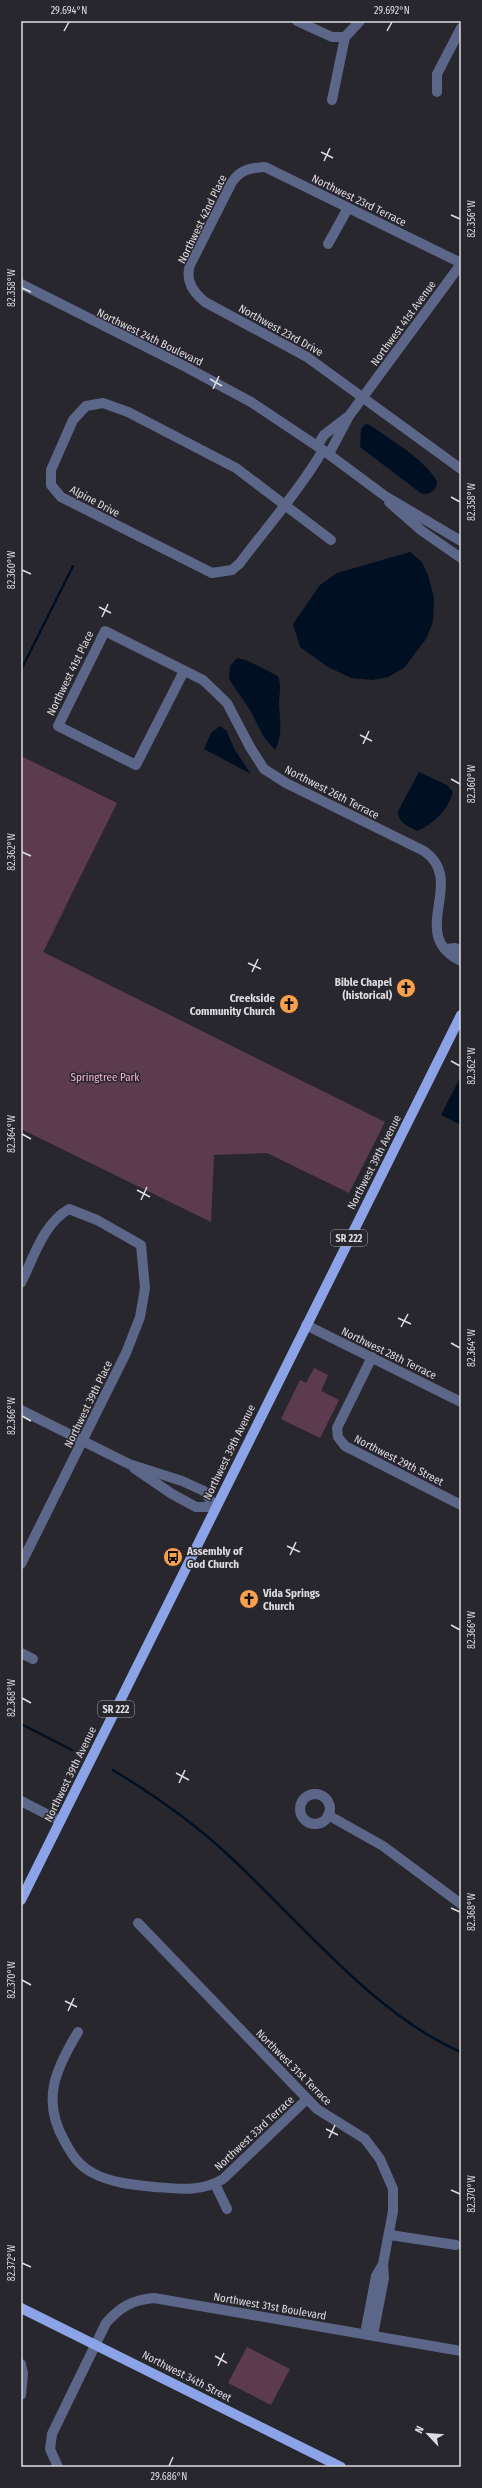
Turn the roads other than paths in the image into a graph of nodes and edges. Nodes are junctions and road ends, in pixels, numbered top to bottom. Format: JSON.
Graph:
{"nodes":[{"id":1,"x":297,"y":21,"type":"edge"},
{"id":2,"x":360,"y":21,"type":"edge"},
{"id":3,"x":461,"y":28,"type":"edge"},
{"id":4,"x":345,"y":37,"type":"junction"},
{"id":5,"x":437,"y":92,"type":"dead end"},
{"id":6,"x":332,"y":100,"type":"dead end"},
{"id":7,"x":244,"y":170,"type":"joint"},
{"id":8,"x":348,"y":208,"type":"junction"},
{"id":9,"x":328,"y":244,"type":"dead end"},
{"id":10,"x":461,"y":264,"type":"edge"},
{"id":11,"x":190,"y":283,"type":"joint"},
{"id":12,"x":21,"y":284,"type":"edge"},
{"id":13,"x":363,"y":397,"type":"junction"},
{"id":14,"x":349,"y":416,"type":"junction"},
{"id":15,"x":323,"y":450,"type":"junction"},
{"id":16,"x":461,"y":469,"type":"edge"},
{"id":17,"x":385,"y":496,"type":"junction"},
{"id":18,"x":284,"y":503,"type":"junction"},
{"id":19,"x":331,"y":540,"type":"dead end"},
{"id":20,"x":461,"y":542,"type":"edge"},
{"id":21,"x":461,"y":558,"type":"edge"},
{"id":22,"x":105,"y":631,"type":"joint"},
{"id":23,"x":184,"y":671,"type":"junction"},
{"id":24,"x":447,"y":949,"type":"junction"},
{"id":25,"x":461,"y":951,"type":"edge"},
{"id":26,"x":461,"y":961,"type":"edge"},
{"id":27,"x":461,"y":1015,"type":"edge"},
{"id":28,"x":21,"y":1283,"type":"edge"},
{"id":29,"x":306,"y":1325,"type":"junction"},
{"id":30,"x":372,"y":1357,"type":"junction"},
{"id":31,"x":461,"y":1402,"type":"edge"},
{"id":32,"x":21,"y":1410,"type":"edge"},
{"id":33,"x":83,"y":1441,"type":"junction"},
{"id":34,"x":129,"y":1464,"type":"junction"},
{"id":35,"x":461,"y":1505,"type":"edge"},
{"id":36,"x":215,"y":1507,"type":"junction"},
{"id":37,"x":21,"y":1564,"type":"edge"},
{"id":38,"x":21,"y":1653,"type":"edge"},
{"id":39,"x":33,"y":1659,"type":"dead end"},
{"id":40,"x":21,"y":1801,"type":"edge"},
{"id":41,"x":328,"y":1815,"type":"dead end"},
{"id":42,"x":60,"y":1820,"type":"junction"},
{"id":43,"x":21,"y":1900,"type":"edge"},
{"id":44,"x":461,"y":1904,"type":"edge"},
{"id":45,"x":138,"y":1923,"type":"dead end"},
{"id":46,"x":78,"y":2032,"type":"dead end"},
{"id":47,"x":307,"y":2099,"type":"junction"},
{"id":48,"x":215,"y":2184,"type":"junction"},
{"id":49,"x":227,"y":2209,"type":"dead end"},
{"id":50,"x":390,"y":2235,"type":"junction"},
{"id":51,"x":456,"y":2246,"type":"dead end"},
{"id":52,"x":21,"y":2308,"type":"edge"},
{"id":53,"x":369,"y":2335,"type":"junction"},
{"id":54,"x":96,"y":2344,"type":"junction"},
{"id":55,"x":461,"y":2351,"type":"edge"},
{"id":56,"x":21,"y":2364,"type":"edge"},
{"id":57,"x":21,"y":2395,"type":"edge"},
{"id":58,"x":58,"y":2467,"type":"edge"},
{"id":59,"x":341,"y":2467,"type":"edge"}],
"edges":[{"from":1,"to":4,"type":"street"},
{"from":2,"to":4,"type":"street"},
{"from":3,"to":5,"type":"street"},
{"from":4,"to":6,"type":"street"},
{"from":7,"to":8,"type":"street","name":"Northwest 23rd Terrace"},
{"from":7,"to":11,"type":"street","name":"Northwest 42nd Place"},
{"from":8,"to":9,"type":"street"},
{"from":8,"to":10,"type":"street","name":"Northwest 23rd Terrace"},
{"from":10,"to":13,"type":"street","name":"Northwest 41st Avenue"},
{"from":11,"to":13,"type":"street","name":"Northwest 23rd Drive"},
{"from":12,"to":15,"type":"street","name":"Northwest 24th Boulevard"},
{"from":13,"to":14,"type":"street"},
{"from":13,"to":16,"type":"street","name":"Northwest 23rd Drive"},
{"from":14,"to":15,"type":"street"},
{"from":14,"to":15,"type":"street"},
{"from":15,"to":17,"type":"street","name":"Northwest 24th Boulevard"},
{"from":15,"to":18,"type":"street","name":"Alpine Drive"},
{"from":17,"to":20,"type":"street","name":"Northwest 24th Boulevard"},
{"from":17,"to":21,"type":"street","name":"Northwest 24th Boulevard"},
{"from":18,"to":18,"type":"street","name":"Alpine Drive"},
{"from":18,"to":19,"type":"street"},
{"from":22,"to":23,"type":"street","name":"Northwest 26th Terrace"},
{"from":22,"to":23,"type":"street","name":"Northwest 41st Place"},
{"from":23,"to":24,"type":"street","name":"Northwest 26th Terrace"},
{"from":24,"to":25,"type":"street"},
{"from":24,"to":26,"type":"street","name":"Northwest 26th Terrace"},
{"from":27,"to":29,"type":"main road","name":"Northwest 39th Avenue","number":"SR 222"},
{"from":28,"to":33,"type":"street","name":"Northwest 39th Place"},
{"from":29,"to":30,"type":"street","name":"Northwest 28th Terrace"},
{"from":29,"to":36,"type":"main road","name":"Northwest 39th Avenue","number":"SR 222"},
{"from":30,"to":31,"type":"street","name":"Northwest 28th Terrace"},
{"from":30,"to":35,"type":"street","name":"Northwest 29th Street"},
{"from":32,"to":33,"type":"street"},
{"from":33,"to":34,"type":"street"},
{"from":33,"to":37,"type":"street","name":"Northwest 39th Place"},
{"from":34,"to":36,"type":"street"},
{"from":34,"to":36,"type":"street"},
{"from":36,"to":42,"type":"main road","name":"Northwest 39th Avenue","number":"SR 222"},
{"from":38,"to":39,"type":"street"},
{"from":40,"to":42,"type":"street"},
{"from":41,"to":44,"type":"street"},
{"from":42,"to":43,"type":"main road","name":"Northwest 39th Avenue","number":"SR 222"},
{"from":45,"to":47,"type":"street","name":"Northwest 31st Terrace"},
{"from":46,"to":48,"type":"street","name":"Northwest 33rd Terrace"},
{"from":47,"to":48,"type":"street","name":"Northwest 33rd Terrace"},
{"from":47,"to":50,"type":"street","name":"Northwest 31st Terrace"},
{"from":48,"to":49,"type":"street"},
{"from":50,"to":51,"type":"street"},
{"from":50,"to":53,"type":"street","name":"Northwest 31st Terrace"},
{"from":52,"to":54,"type":"main road","name":"Northwest 34th Street"},
{"from":53,"to":54,"type":"street","name":"Northwest 31st Boulevard"},
{"from":53,"to":55,"type":"street","name":"Northwest 31st Boulevard"},
{"from":54,"to":58,"type":"street","name":"Northwest 31st Boulevard"},
{"from":54,"to":59,"type":"main road","name":"Northwest 34th Street"},
{"from":56,"to":57,"type":"street"}]}
